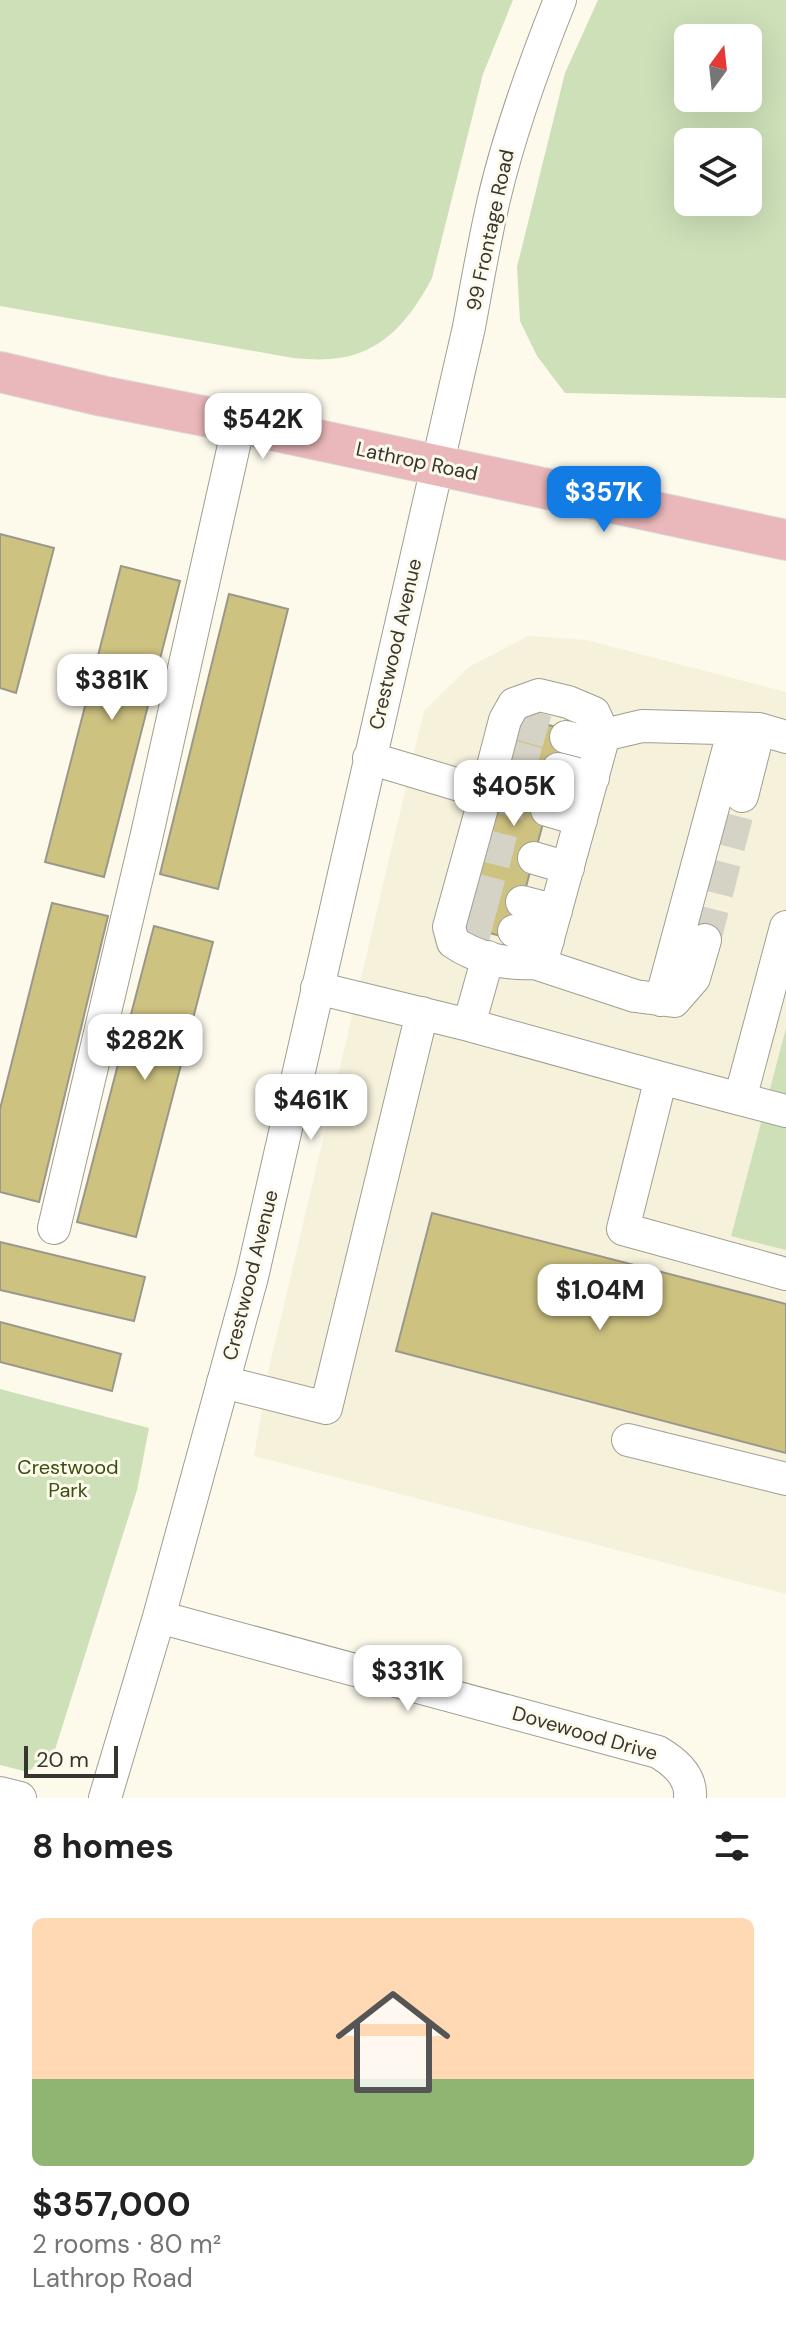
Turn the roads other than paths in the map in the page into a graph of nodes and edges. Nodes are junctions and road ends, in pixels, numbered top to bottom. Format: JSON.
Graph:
{"nodes":[{"id":1,"x":560,"y":0,"type":"edge"},
{"id":2,"x":0,"y":372,"type":"edge"},
{"id":3,"x":239,"y":423,"type":"junction"},
{"id":4,"x":436,"y":465,"type":"junction"},
{"id":5,"x":786,"y":540,"type":"edge"},
{"id":6,"x":760,"y":732,"type":"edge"},
{"id":7,"x":566,"y":737,"type":"tunnel mouth"},
{"id":8,"x":603,"y":740,"type":"junction"},
{"id":9,"x":369,"y":758,"type":"junction"},
{"id":10,"x":558,"y":769,"type":"tunnel mouth"},
{"id":11,"x":593,"y":778,"type":"junction"},
{"id":12,"x":491,"y":795,"type":"junction"},
{"id":13,"x":742,"y":796,"type":"tunnel mouth"},
{"id":14,"x":547,"y":810,"type":"tunnel mouth"},
{"id":15,"x":581,"y":820,"type":"junction"},
{"id":16,"x":534,"y":858,"type":"tunnel mouth"},
{"id":17,"x":568,"y":868,"type":"junction"},
{"id":18,"x":518,"y":917,"type":"tunnel mouth"},
{"id":19,"x":786,"y":927,"type":"edge"},
{"id":20,"x":546,"y":938,"type":"junction"},
{"id":21,"x":705,"y":940,"type":"tunnel mouth"},
{"id":22,"x":488,"y":957,"type":"junction"},
{"id":23,"x":317,"y":988,"type":"junction"},
{"id":24,"x":661,"y":1000,"type":"junction"},
{"id":25,"x":422,"y":1013,"type":"junction"},
{"id":26,"x":469,"y":1025,"type":"junction"},
{"id":27,"x":661,"y":1078,"type":"junction"},
{"id":28,"x":740,"y":1099,"type":"junction"},
{"id":29,"x":786,"y":1111,"type":"edge"},
{"id":30,"x":54,"y":1228,"type":"dead end"},
{"id":31,"x":786,"y":1274,"type":"edge"},
{"id":32,"x":223,"y":1382,"type":"junction"},
{"id":33,"x":628,"y":1440,"type":"dead end"},
{"id":34,"x":786,"y":1479,"type":"edge"},
{"id":35,"x":159,"y":1617,"type":"junction"},
{"id":36,"x":686,"y":1784,"type":"edge"},
{"id":37,"x":0,"y":1793,"type":"edge"},
{"id":38,"x":20,"y":1798,"type":"edge"},
{"id":39,"x":105,"y":1798,"type":"edge"}],
"edges":[{"from":1,"to":4,"type":"street","name":"99 Frontage Road"},
{"from":2,"to":3,"type":"main road","name":"Lathrop Road"},
{"from":3,"to":4,"type":"main road","name":"Lathrop Road"},
{"from":3,"to":30,"type":"street"},
{"from":4,"to":5,"type":"main road","name":"Lathrop Road"},
{"from":4,"to":9,"type":"street","name":"Crestwood Avenue"},
{"from":6,"to":8,"type":"street"},
{"from":6,"to":13,"type":"street"},
{"from":6,"to":24,"type":"street"},
{"from":7,"to":8,"type":"street"},
{"from":8,"to":11,"type":"street"},
{"from":8,"to":12,"type":"street"},
{"from":9,"to":12,"type":"street"},
{"from":9,"to":23,"type":"street","name":"Crestwood Avenue"},
{"from":10,"to":11,"type":"street"},
{"from":11,"to":15,"type":"street"},
{"from":12,"to":22,"type":"street"},
{"from":14,"to":15,"type":"street"},
{"from":15,"to":17,"type":"street"},
{"from":16,"to":17,"type":"street"},
{"from":17,"to":20,"type":"street"},
{"from":18,"to":20,"type":"street"},
{"from":19,"to":28,"type":"street"},
{"from":20,"to":22,"type":"street"},
{"from":20,"to":24,"type":"street"},
{"from":21,"to":24,"type":"street"},
{"from":22,"to":26,"type":"street"},
{"from":23,"to":25,"type":"street"},
{"from":23,"to":32,"type":"street","name":"Crestwood Avenue"},
{"from":25,"to":26,"type":"street"},
{"from":25,"to":32,"type":"street"},
{"from":26,"to":27,"type":"street"},
{"from":27,"to":28,"type":"street"},
{"from":27,"to":31,"type":"street"},
{"from":28,"to":29,"type":"street"},
{"from":32,"to":35,"type":"street","name":"Crestwood Avenue"},
{"from":33,"to":34,"type":"street"},
{"from":35,"to":36,"type":"street","name":"Dovewood Drive"},
{"from":35,"to":39,"type":"street","name":"Crestwood Avenue"},
{"from":37,"to":38,"type":"street"}]}
